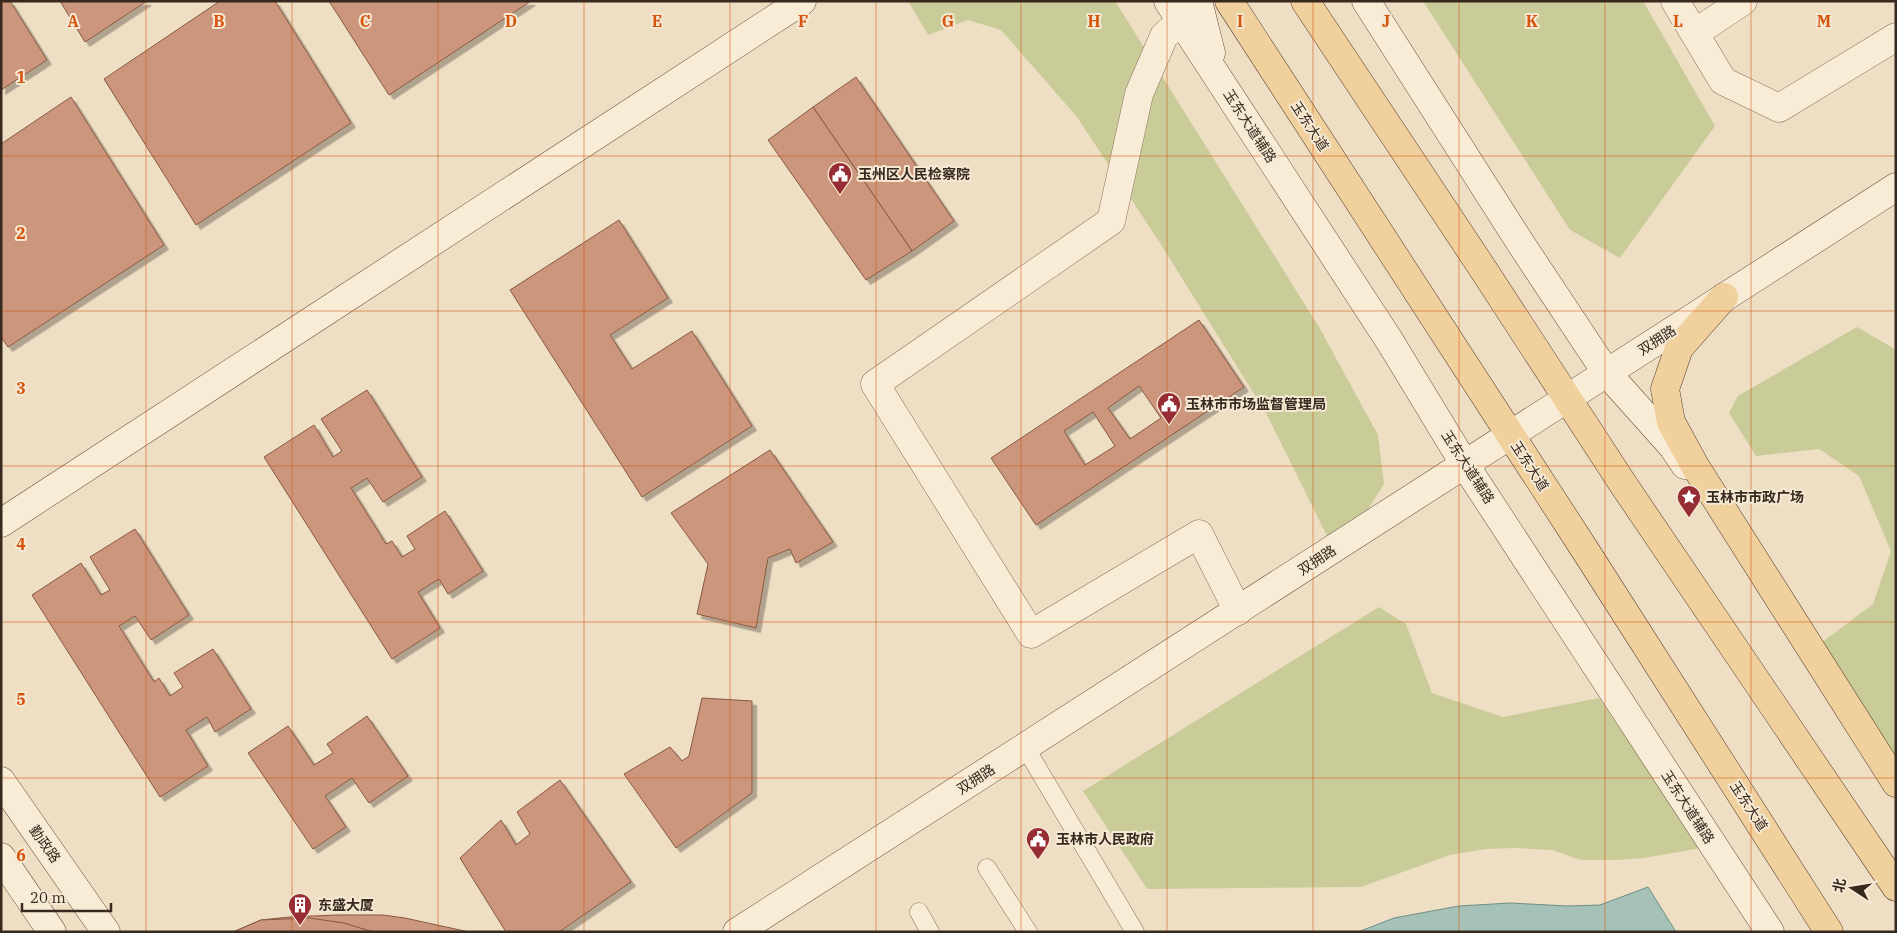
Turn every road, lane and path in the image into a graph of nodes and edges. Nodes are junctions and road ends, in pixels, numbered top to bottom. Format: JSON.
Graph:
{"nodes":[{"id":1,"x":802,"y":1,"type":"edge"},
{"id":2,"x":1214,"y":1,"type":"edge"},
{"id":3,"x":1229,"y":1,"type":"edge"},
{"id":4,"x":1305,"y":1,"type":"edge"},
{"id":5,"x":1366,"y":1,"type":"edge"},
{"id":6,"x":1675,"y":1,"type":"edge"},
{"id":7,"x":1743,"y":1,"type":"edge"},
{"id":8,"x":1183,"y":8,"type":"edge"},
{"id":9,"x":1247,"y":30,"type":"junction"},
{"id":10,"x":1695,"y":33,"type":"junction"},
{"id":11,"x":1896,"y":37,"type":"edge"},
{"id":12,"x":1896,"y":187,"type":"edge"},
{"id":13,"x":1724,"y":297,"type":"junction"},
{"id":14,"x":1606,"y":372,"type":"junction"},
{"id":15,"x":1567,"y":398,"type":"junction"},
{"id":16,"x":1511,"y":435,"type":"junction"},
{"id":17,"x":1465,"y":465,"type":"junction"},
{"id":18,"x":1,"y":523,"type":"edge"},
{"id":19,"x":1238,"y":611,"type":"junction"},
{"id":20,"x":1025,"y":747,"type":"junction"},
{"id":21,"x":1,"y":781,"type":"edge"},
{"id":22,"x":1896,"y":783,"type":"edge"},
{"id":23,"x":1,"y":857,"type":"edge"},
{"id":24,"x":987,"y":868,"type":"dead end"},
{"id":25,"x":1896,"y":887,"type":"edge"},
{"id":26,"x":918,"y":912,"type":"dead end"},
{"id":27,"x":52,"y":932,"type":"edge"},
{"id":28,"x":106,"y":932,"type":"edge"},
{"id":29,"x":737,"y":932,"type":"edge"},
{"id":30,"x":930,"y":932,"type":"edge"},
{"id":31,"x":1028,"y":932,"type":"edge"},
{"id":32,"x":1135,"y":932,"type":"edge"},
{"id":33,"x":1770,"y":932,"type":"edge"},
{"id":34,"x":1829,"y":932,"type":"edge"}],
"edges":[{"from":1,"to":18,"type":"street"},
{"from":2,"to":9,"type":"street"},
{"from":3,"to":9,"type":"main road","name":"玉东大道"},
{"from":4,"to":15,"type":"main road"},
{"from":5,"to":14,"type":"street"},
{"from":6,"to":10,"type":"street"},
{"from":7,"to":10,"type":"street"},
{"from":8,"to":17,"type":"street","name":"玉东大道辅路"},
{"from":8,"to":19,"type":"street"},
{"from":9,"to":16,"type":"main road","name":"玉东大道"},
{"from":10,"to":11,"type":"street"},
{"from":12,"to":13,"type":"street","name":"双拥路"},
{"from":13,"to":14,"type":"street","name":"双拥路"},
{"from":13,"to":22,"type":"main road"},
{"from":14,"to":15,"type":"street","name":"双拥路"},
{"from":14,"to":22,"type":"street"},
{"from":15,"to":16,"type":"street","name":"双拥路"},
{"from":15,"to":25,"type":"main road"},
{"from":16,"to":17,"type":"street","name":"双拥路"},
{"from":16,"to":34,"type":"main road","name":"玉东大道"},
{"from":17,"to":19,"type":"street","name":"双拥路"},
{"from":17,"to":33,"type":"street","name":"玉东大道辅路"},
{"from":19,"to":20,"type":"street","name":"双拥路"},
{"from":20,"to":29,"type":"street","name":"双拥路"},
{"from":20,"to":32,"type":"lane"},
{"from":21,"to":28,"type":"street","name":"勤政路"},
{"from":23,"to":27,"type":"street"},
{"from":24,"to":31,"type":"lane"},
{"from":26,"to":30,"type":"lane"}]}
